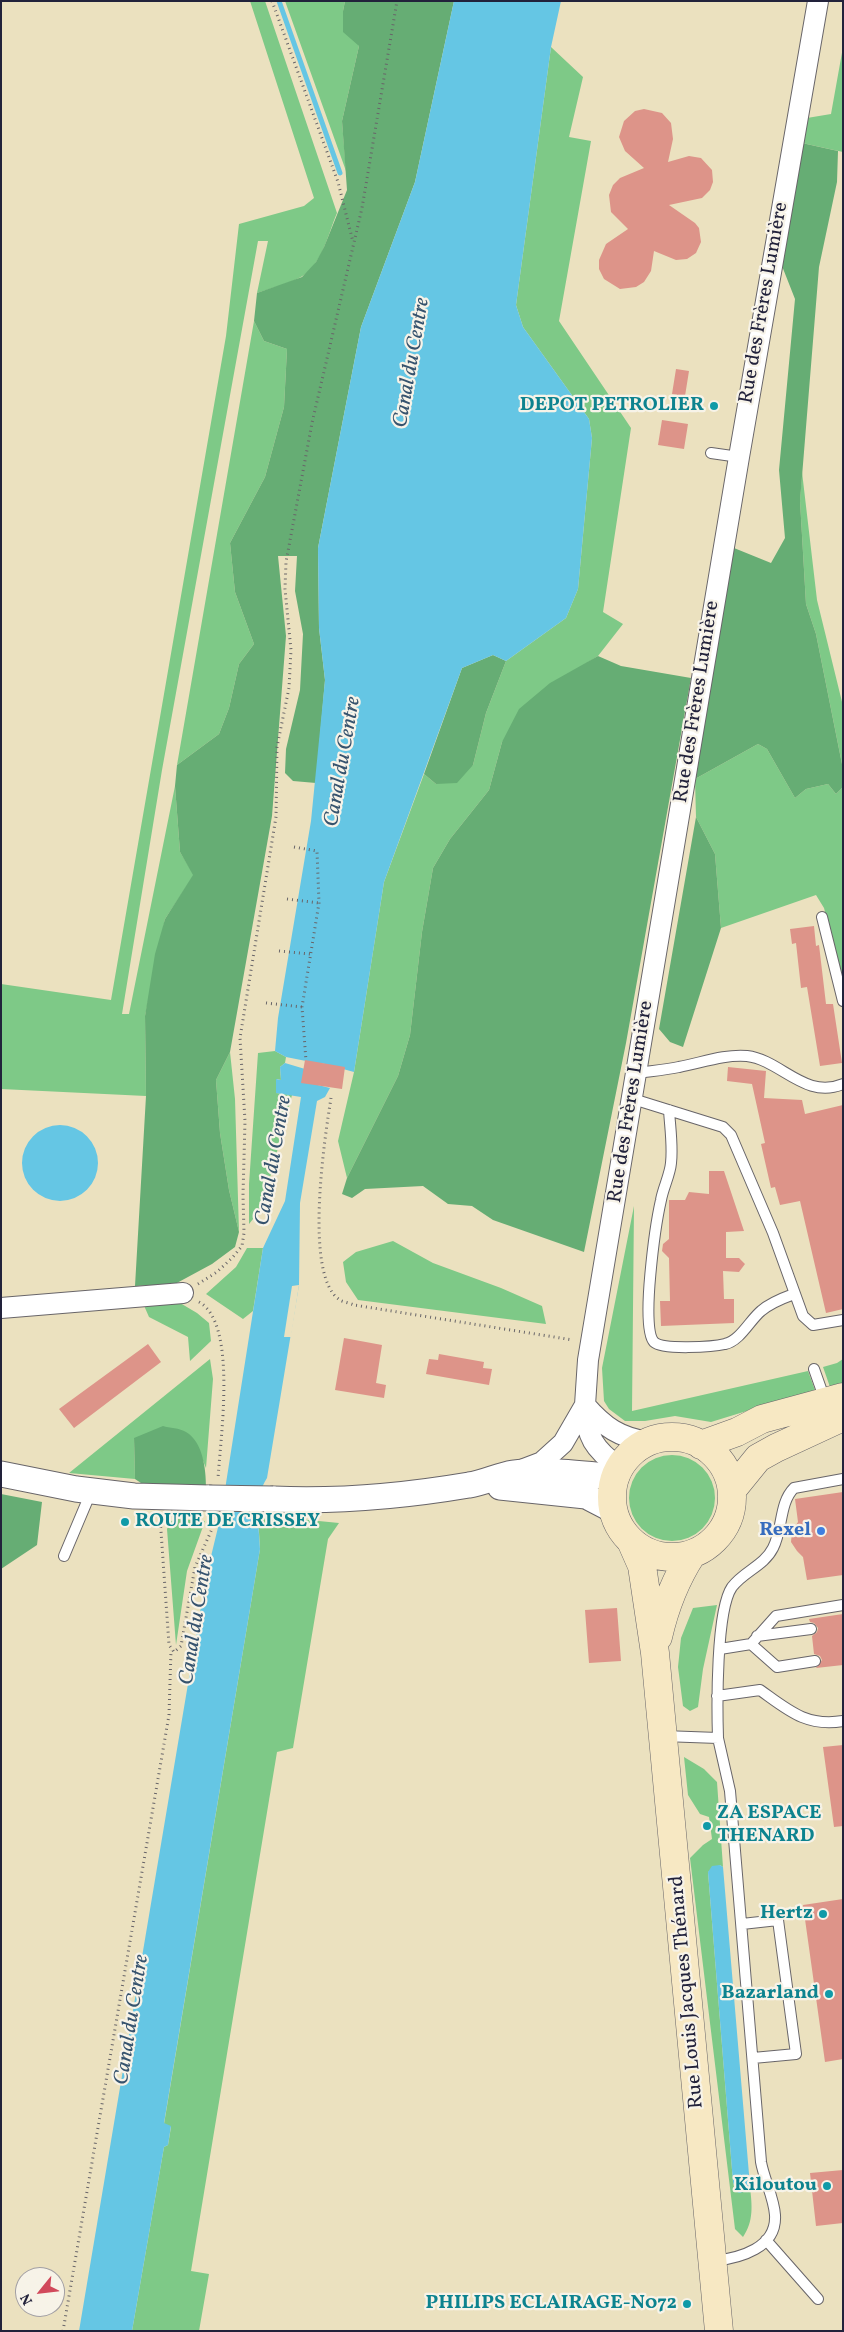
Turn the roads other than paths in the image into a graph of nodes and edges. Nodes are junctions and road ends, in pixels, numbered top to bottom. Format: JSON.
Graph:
{"nodes":[{"id":1,"x":818,"y":1,"type":"edge"},
{"id":2,"x":711,"y":453,"type":"dead end"},
{"id":3,"x":739,"y":457,"type":"junction"},
{"id":4,"x":822,"y":917,"type":"dead end"},
{"id":5,"x":843,"y":1001,"type":"edge"},
{"id":6,"x":637,"y":1073,"type":"junction"},
{"id":7,"x":843,"y":1084,"type":"edge"},
{"id":8,"x":633,"y":1098,"type":"junction"},
{"id":9,"x":669,"y":1110,"type":"junction"},
{"id":10,"x":183,"y":1293,"type":"road end"},
{"id":11,"x":794,"y":1294,"type":"junction"},
{"id":12,"x":1,"y":1308,"type":"edge"},
{"id":13,"x":843,"y":1320,"type":"edge"},
{"id":14,"x":814,"y":1370,"type":"dead end"},
{"id":15,"x":585,"y":1405,"type":"junction"},
{"id":16,"x":837,"y":1405,"type":"edge"},
{"id":17,"x":650,"y":1442,"type":"junction"},
{"id":18,"x":701,"y":1445,"type":"junction"},
{"id":19,"x":618,"y":1472,"type":"junction"},
{"id":20,"x":514,"y":1473,"type":"junction"},
{"id":21,"x":1,"y":1474,"type":"edge"},
{"id":22,"x":843,"y":1479,"type":"edge"},
{"id":23,"x":473,"y":1485,"type":"junction"},
{"id":24,"x":732,"y":1490,"type":"junction"},
{"id":25,"x":91,"y":1491,"type":"junction"},
{"id":26,"x":614,"y":1510,"type":"junction"},
{"id":27,"x":631,"y":1541,"type":"junction"},
{"id":28,"x":692,"y":1554,"type":"junction"},
{"id":29,"x":64,"y":1556,"type":"dead end"},
{"id":30,"x":843,"y":1605,"type":"edge"},
{"id":31,"x":811,"y":1629,"type":"dead end"},
{"id":32,"x":754,"y":1640,"type":"junction"},
{"id":33,"x":720,"y":1649,"type":"junction"},
{"id":34,"x":655,"y":1653,"type":"junction"},
{"id":35,"x":815,"y":1661,"type":"dead end"},
{"id":36,"x":717,"y":1696,"type":"junction"},
{"id":37,"x":843,"y":1721,"type":"edge"},
{"id":38,"x":663,"y":1736,"type":"junction"},
{"id":39,"x":718,"y":1738,"type":"junction"},
{"id":40,"x":742,"y":1924,"type":"junction"},
{"id":41,"x":753,"y":2058,"type":"junction"},
{"id":42,"x":766,"y":2240,"type":"junction"},
{"id":43,"x":714,"y":2261,"type":"junction"},
{"id":44,"x":818,"y":2299,"type":"dead end"},
{"id":45,"x":719,"y":2331,"type":"edge"}],
"edges":[{"from":1,"to":3,"type":"street","name":"Rue des Frères Lumière"},
{"from":2,"to":3,"type":"lane"},
{"from":3,"to":6,"type":"street","name":"Rue des Frères Lumière"},
{"from":4,"to":5,"type":"lane"},
{"from":6,"to":7,"type":"lane"},
{"from":6,"to":8,"type":"street","name":"Rue des Frères Lumière"},
{"from":8,"to":9,"type":"lane"},
{"from":8,"to":15,"type":"street","name":"Rue des Frères Lumière"},
{"from":9,"to":11,"type":"lane"},
{"from":9,"to":11,"type":"lane"},
{"from":10,"to":12,"type":"street"},
{"from":11,"to":13,"type":"lane"},
{"from":14,"to":16,"type":"lane"},
{"from":15,"to":17,"type":"street"},
{"from":15,"to":19,"type":"street","name":"Rue des Frères Lumière"},
{"from":15,"to":20,"type":"street","name":"Rue des Frères Lumière"},
{"from":16,"to":18,"type":"main road"},
{"from":16,"to":24,"type":"main road"},
{"from":17,"to":18,"type":"main road"},
{"from":17,"to":19,"type":"main road"},
{"from":18,"to":24,"type":"main road"},
{"from":19,"to":20,"type":"street"},
{"from":19,"to":26,"type":"main road"},
{"from":20,"to":23,"type":"street"},
{"from":21,"to":25,"type":"street"},
{"from":22,"to":33,"type":"lane"},
{"from":23,"to":25,"type":"street","bridge":true},
{"from":23,"to":26,"type":"street"},
{"from":24,"to":28,"type":"main road"},
{"from":25,"to":29,"type":"lane"},
{"from":26,"to":27,"type":"main road"},
{"from":27,"to":28,"type":"main road"},
{"from":27,"to":34,"type":"main road","name":"Rue Louis Jacques Thénard"},
{"from":28,"to":34,"type":"main road","name":"Rue Louis Jacques Thénard"},
{"from":30,"to":32,"type":"lane"},
{"from":31,"to":32,"type":"lane"},
{"from":32,"to":33,"type":"lane"},
{"from":32,"to":35,"type":"lane"},
{"from":33,"to":36,"type":"lane"},
{"from":34,"to":38,"type":"main road","name":"Rue Louis Jacques Thénard"},
{"from":36,"to":37,"type":"lane"},
{"from":36,"to":39,"type":"lane"},
{"from":38,"to":39,"type":"lane"},
{"from":38,"to":43,"type":"main road","name":"Rue Louis Jacques Thénard"},
{"from":39,"to":40,"type":"lane"},
{"from":40,"to":41,"type":"lane"},
{"from":40,"to":41,"type":"lane"},
{"from":41,"to":42,"type":"lane"},
{"from":42,"to":43,"type":"lane"},
{"from":42,"to":44,"type":"lane"},
{"from":43,"to":45,"type":"main road","name":"Rue Louis Jacques Thénard"}]}
